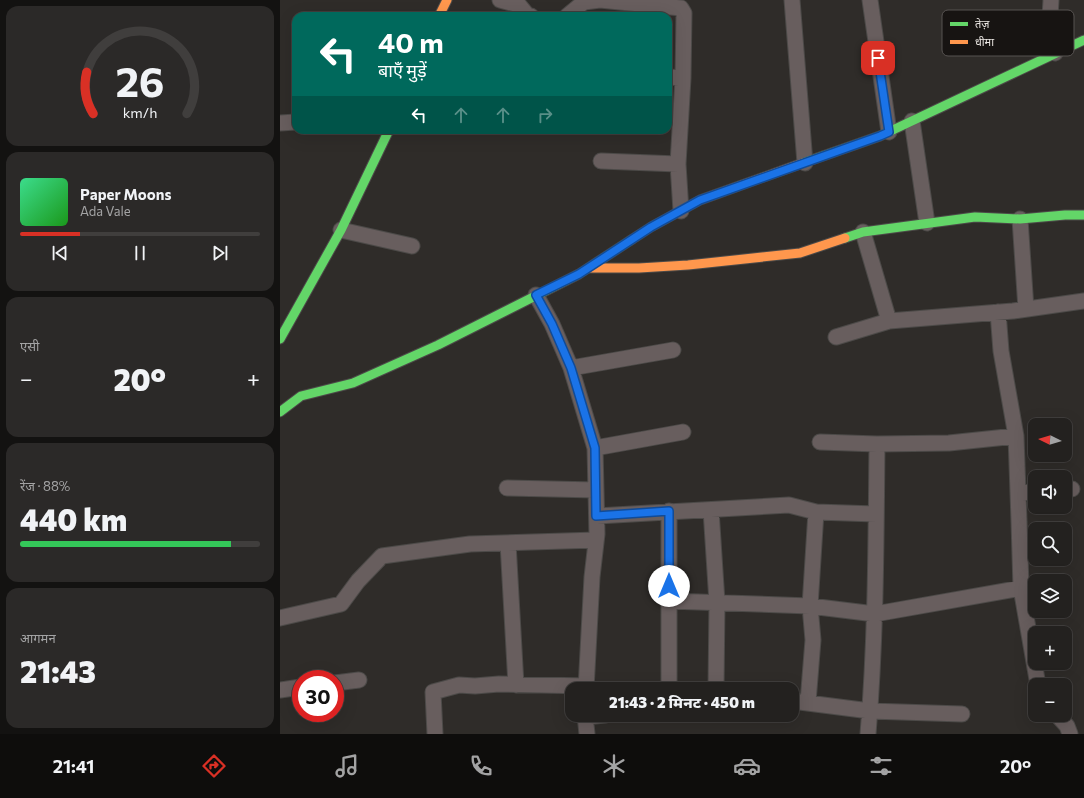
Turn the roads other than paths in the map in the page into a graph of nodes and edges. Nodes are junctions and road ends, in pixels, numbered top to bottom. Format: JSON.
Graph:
{"nodes":[{"id":1,"x":447,"y":0,"type":"edge"},
{"id":2,"x":500,"y":0,"type":"edge"},
{"id":3,"x":792,"y":0,"type":"edge"},
{"id":4,"x":870,"y":0,"type":"edge"},
{"id":5,"x":1051,"y":0,"type":"edge"},
{"id":6,"x":650,"y":2,"type":"edge"},
{"id":7,"x":1050,"y":10,"type":"edge"},
{"id":8,"x":441,"y":12,"type":"edge"},
{"id":9,"x":525,"y":12,"type":"edge"},
{"id":10,"x":572,"y":12,"type":"edge"},
{"id":11,"x":1084,"y":40,"type":"edge"},
{"id":12,"x":1074,"y":44,"type":"edge"},
{"id":13,"x":1048,"y":56,"type":"edge"},
{"id":14,"x":675,"y":78,"type":"edge"},
{"id":15,"x":912,"y":121,"type":"junction"},
{"id":16,"x":292,"y":122,"type":"edge"},
{"id":17,"x":280,"y":123,"type":"edge"},
{"id":18,"x":674,"y":127,"type":"edge"},
{"id":19,"x":889,"y":132,"type":"junction"},
{"id":20,"x":383,"y":134,"type":"edge"},
{"id":21,"x":601,"y":161,"type":"dead end"},
{"id":22,"x":805,"y":163,"type":"junction"},
{"id":23,"x":678,"y":164,"type":"junction"},
{"id":24,"x":680,"y":211,"type":"junction"},
{"id":25,"x":1084,"y":215,"type":"edge"},
{"id":26,"x":1020,"y":219,"type":"junction"},
{"id":27,"x":927,"y":223,"type":"junction"},
{"id":28,"x":341,"y":230,"type":"junction"},
{"id":29,"x":862,"y":232,"type":"junction"},
{"id":30,"x":412,"y":246,"type":"dead end"},
{"id":31,"x":589,"y":268,"type":"junction"},
{"id":32,"x":536,"y":295,"type":"junction"},
{"id":33,"x":1084,"y":300,"type":"edge"},
{"id":34,"x":1026,"y":309,"type":"junction"},
{"id":35,"x":998,"y":312,"type":"junction"},
{"id":36,"x":889,"y":321,"type":"junction"},
{"id":37,"x":836,"y":337,"type":"dead end"},
{"id":38,"x":280,"y":339,"type":"edge"},
{"id":39,"x":673,"y":350,"type":"dead end"},
{"id":40,"x":571,"y":368,"type":"junction"},
{"id":41,"x":280,"y":412,"type":"edge"},
{"id":42,"x":683,"y":432,"type":"dead end"},
{"id":43,"x":1016,"y":436,"type":"junction"},
{"id":44,"x":820,"y":442,"type":"dead end"},
{"id":45,"x":877,"y":444,"type":"junction"},
{"id":46,"x":595,"y":448,"type":"junction"},
{"id":47,"x":507,"y":488,"type":"dead end"},
{"id":48,"x":596,"y":490,"type":"junction"},
{"id":49,"x":1028,"y":492,"type":"edge"},
{"id":50,"x":1018,"y":493,"type":"junction"},
{"id":51,"x":711,"y":510,"type":"junction"},
{"id":52,"x":669,"y":511,"type":"junction"},
{"id":53,"x":816,"y":512,"type":"junction"},
{"id":54,"x":876,"y":514,"type":"junction"},
{"id":55,"x":596,"y":516,"type":"junction"},
{"id":56,"x":596,"y":540,"type":"junction"},
{"id":57,"x":508,"y":543,"type":"junction"},
{"id":58,"x":1020,"y":588,"type":"junction"},
{"id":59,"x":669,"y":601,"type":"junction"},
{"id":60,"x":717,"y":602,"type":"junction"},
{"id":61,"x":810,"y":606,"type":"junction"},
{"id":62,"x":875,"y":614,"type":"junction"},
{"id":63,"x":280,"y":618,"type":"edge"},
{"id":64,"x":1037,"y":678,"type":"edge"},
{"id":65,"x":359,"y":680,"type":"dead end"},
{"id":66,"x":344,"y":682,"type":"edge"},
{"id":67,"x":586,"y":682,"type":"edge"},
{"id":68,"x":669,"y":682,"type":"edge"},
{"id":69,"x":716,"y":682,"type":"edge"},
{"id":70,"x":516,"y":685,"type":"junction"},
{"id":71,"x":565,"y":686,"type":"edge"},
{"id":72,"x":292,"y":688,"type":"edge"},
{"id":73,"x":280,"y":690,"type":"edge"},
{"id":74,"x":799,"y":701,"type":"edge"},
{"id":75,"x":808,"y":702,"type":"junction"},
{"id":76,"x":870,"y":710,"type":"junction"},
{"id":77,"x":962,"y":714,"type":"dead end"},
{"id":78,"x":586,"y":722,"type":"edge"},
{"id":79,"x":1063,"y":722,"type":"edge"},
{"id":80,"x":435,"y":734,"type":"edge"},
{"id":81,"x":587,"y":734,"type":"edge"},
{"id":82,"x":868,"y":734,"type":"edge"},
{"id":83,"x":1070,"y":734,"type":"edge"}],
"edges":[{"from":1,"to":8,"type":"street"},
{"from":2,"to":9,"type":"street"},
{"from":3,"to":22,"type":"street"},
{"from":4,"to":19,"type":"street"},
{"from":5,"to":7,"type":"street"},
{"from":6,"to":10,"type":"street"},
{"from":6,"to":14,"type":"street"},
{"from":11,"to":12,"type":"street"},
{"from":13,"to":15,"type":"street"},
{"from":14,"to":18,"type":"street"},
{"from":15,"to":19,"type":"street"},
{"from":15,"to":27,"type":"street"},
{"from":16,"to":17,"type":"street"},
{"from":18,"to":23,"type":"street"},
{"from":19,"to":22,"type":"street"},
{"from":20,"to":28,"type":"street"},
{"from":21,"to":23,"type":"street"},
{"from":22,"to":24,"type":"street"},
{"from":23,"to":24,"type":"street"},
{"from":24,"to":31,"type":"street"},
{"from":25,"to":26,"type":"street"},
{"from":26,"to":27,"type":"street"},
{"from":26,"to":34,"type":"street"},
{"from":27,"to":29,"type":"street"},
{"from":28,"to":30,"type":"street"},
{"from":28,"to":38,"type":"street"},
{"from":29,"to":31,"type":"street"},
{"from":29,"to":36,"type":"street"},
{"from":31,"to":32,"type":"street"},
{"from":32,"to":40,"type":"street"},
{"from":32,"to":41,"type":"street"},
{"from":33,"to":34,"type":"street"},
{"from":34,"to":35,"type":"street"},
{"from":35,"to":36,"type":"street"},
{"from":35,"to":43,"type":"street"},
{"from":36,"to":37,"type":"street"},
{"from":39,"to":40,"type":"street"},
{"from":40,"to":46,"type":"street"},
{"from":42,"to":46,"type":"street"},
{"from":43,"to":45,"type":"street"},
{"from":43,"to":50,"type":"street"},
{"from":44,"to":45,"type":"street"},
{"from":45,"to":54,"type":"street"},
{"from":46,"to":48,"type":"street"},
{"from":47,"to":48,"type":"street"},
{"from":48,"to":55,"type":"street"},
{"from":49,"to":50,"type":"street"},
{"from":50,"to":58,"type":"street"},
{"from":51,"to":52,"type":"street"},
{"from":51,"to":53,"type":"street"},
{"from":51,"to":60,"type":"street"},
{"from":52,"to":55,"type":"street"},
{"from":52,"to":59,"type":"street"},
{"from":53,"to":54,"type":"street"},
{"from":53,"to":61,"type":"street"},
{"from":54,"to":62,"type":"street"},
{"from":55,"to":56,"type":"street"},
{"from":56,"to":57,"type":"street"},
{"from":56,"to":67,"type":"street"},
{"from":57,"to":63,"type":"street"},
{"from":57,"to":70,"type":"street"},
{"from":58,"to":62,"type":"street"},
{"from":58,"to":64,"type":"street"},
{"from":59,"to":60,"type":"street"},
{"from":59,"to":68,"type":"street"},
{"from":60,"to":61,"type":"street"},
{"from":60,"to":69,"type":"street"},
{"from":61,"to":62,"type":"street"},
{"from":61,"to":75,"type":"street"},
{"from":62,"to":76,"type":"street"},
{"from":65,"to":66,"type":"street"},
{"from":70,"to":71,"type":"street"},
{"from":70,"to":80,"type":"street"},
{"from":72,"to":73,"type":"street"},
{"from":74,"to":75,"type":"street"},
{"from":75,"to":76,"type":"street"},
{"from":76,"to":77,"type":"street"},
{"from":76,"to":82,"type":"street"},
{"from":78,"to":81,"type":"street"},
{"from":79,"to":83,"type":"street"}]}
